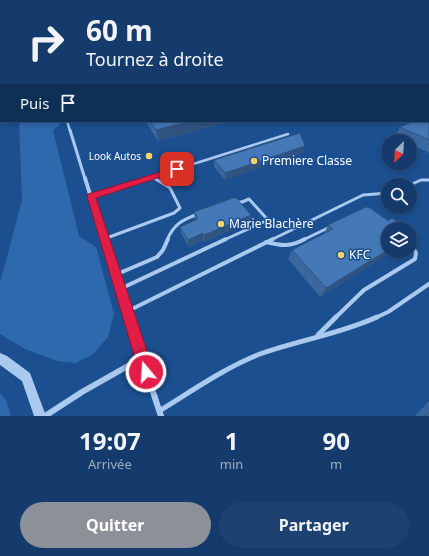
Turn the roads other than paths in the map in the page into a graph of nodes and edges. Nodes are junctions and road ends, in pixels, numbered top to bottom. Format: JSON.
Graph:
{"nodes":[{"id":1,"x":67,"y":122,"type":"edge"},
{"id":2,"x":288,"y":134,"type":"dead end"},
{"id":3,"x":151,"y":177,"type":"junction"},
{"id":4,"x":429,"y":180,"type":"edge"},
{"id":5,"x":417,"y":182,"type":"edge"},
{"id":6,"x":381,"y":193,"type":"edge"},
{"id":7,"x":91,"y":196,"type":"junction"},
{"id":8,"x":232,"y":202,"type":"edge"},
{"id":9,"x":203,"y":212,"type":"edge"},
{"id":10,"x":337,"y":223,"type":"edge"},
{"id":11,"x":104,"y":239,"type":"junction"},
{"id":12,"x":266,"y":242,"type":"junction"},
{"id":13,"x":415,"y":258,"type":"edge"},
{"id":14,"x":115,"y":275,"type":"junction"},
{"id":15,"x":429,"y":284,"type":"edge"},
{"id":16,"x":120,"y":289,"type":"junction"},
{"id":17,"x":126,"y":312,"type":"junction"},
{"id":18,"x":316,"y":336,"type":"junction"},
{"id":19,"x":142,"y":358,"type":"junction"},
{"id":20,"x":0,"y":359,"type":"edge"},
{"id":21,"x":160,"y":414,"type":"edge"},
{"id":22,"x":40,"y":416,"type":"edge"},
{"id":23,"x":45,"y":416,"type":"edge"}],
"edges":[{"from":1,"to":7,"type":"street"},
{"from":2,"to":3,"type":"lane"},
{"from":3,"to":7,"type":"lane"},
{"from":3,"to":11,"type":"lane"},
{"from":4,"to":5,"type":"lane"},
{"from":6,"to":12,"type":"lane"},
{"from":7,"to":11,"type":"street"},
{"from":8,"to":16,"type":"lane"},
{"from":9,"to":14,"type":"lane"},
{"from":10,"to":12,"type":"lane"},
{"from":11,"to":14,"type":"street"},
{"from":12,"to":17,"type":"lane"},
{"from":13,"to":18,"type":"lane"},
{"from":14,"to":16,"type":"street"},
{"from":15,"to":18,"type":"lane"},
{"from":16,"to":17,"type":"street"},
{"from":17,"to":19,"type":"street"},
{"from":18,"to":21,"type":"lane"},
{"from":19,"to":21,"type":"street"},
{"from":19,"to":23,"type":"street"},
{"from":20,"to":22,"type":"street"}]}
